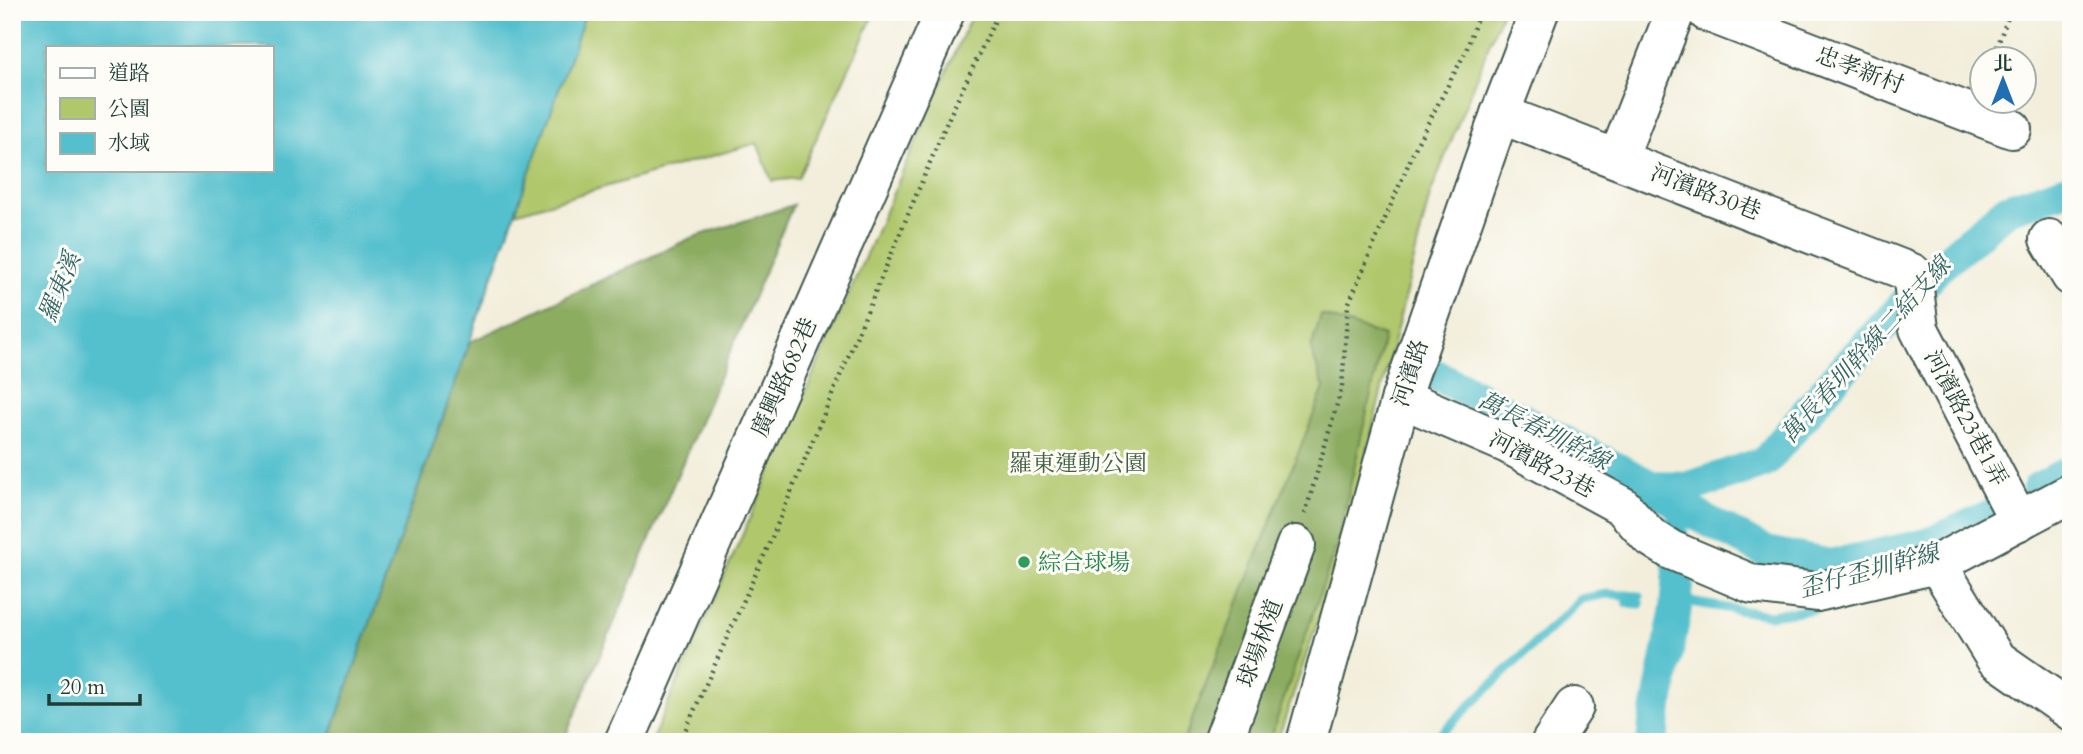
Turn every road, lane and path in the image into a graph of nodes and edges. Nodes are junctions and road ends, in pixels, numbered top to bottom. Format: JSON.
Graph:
{"nodes":[{"id":1,"x":944,"y":12,"type":"edge"},
{"id":2,"x":999,"y":12,"type":"edge"},
{"id":3,"x":1479,"y":12,"type":"edge"},
{"id":4,"x":1539,"y":12,"type":"edge"},
{"id":5,"x":1675,"y":12,"type":"edge"},
{"id":6,"x":1707,"y":12,"type":"edge"},
{"id":7,"x":2010,"y":12,"type":"edge"},
{"id":8,"x":1997,"y":46,"type":"edge"},
{"id":9,"x":1500,"y":114,"type":"junction"},
{"id":10,"x":2012,"y":129,"type":"dead end"},
{"id":11,"x":1618,"y":158,"type":"junction"},
{"id":12,"x":2049,"y":239,"type":"dead end"},
{"id":13,"x":1912,"y":273,"type":"joint"},
{"id":14,"x":2071,"y":275,"type":"edge"},
{"id":15,"x":1401,"y":398,"type":"junction"},
{"id":16,"x":2071,"y":493,"type":"edge"},
{"id":17,"x":2019,"y":521,"type":"junction"},
{"id":18,"x":1296,"y":545,"type":"joint"},
{"id":19,"x":1937,"y":564,"type":"junction"},
{"id":20,"x":1574,"y":707,"type":"dead end"},
{"id":21,"x":2071,"y":711,"type":"edge"},
{"id":22,"x":2071,"y":730,"type":"edge"},
{"id":23,"x":624,"y":742,"type":"edge"},
{"id":24,"x":680,"y":742,"type":"edge"},
{"id":25,"x":1223,"y":742,"type":"edge"},
{"id":26,"x":1306,"y":742,"type":"edge"},
{"id":27,"x":1551,"y":742,"type":"edge"},
{"id":28,"x":2062,"y":742,"type":"edge"}],
"edges":[{"from":1,"to":23,"type":"street","name":"廣興路682巷"},
{"from":2,"to":24,"type":"path"},
{"from":3,"to":18,"type":"path"},
{"from":4,"to":9,"type":"street","name":"河濱路"},
{"from":5,"to":11,"type":"street"},
{"from":6,"to":10,"type":"street","name":"忠孝新村"},
{"from":7,"to":8,"type":"path"},
{"from":9,"to":11,"type":"street","name":"河濱路30巷"},
{"from":9,"to":15,"type":"street","name":"河濱路"},
{"from":11,"to":13,"type":"street","name":"河濱路30巷"},
{"from":12,"to":14,"type":"street"},
{"from":13,"to":17,"type":"street","name":"河濱路23巷1弄"},
{"from":15,"to":19,"type":"street","name":"河濱路23巷"},
{"from":15,"to":26,"type":"street","name":"河濱路"},
{"from":16,"to":17,"type":"street","name":"河濱路23巷"},
{"from":17,"to":19,"type":"street","name":"河濱路23巷"},
{"from":18,"to":25,"type":"street","name":"球場林道"},
{"from":19,"to":21,"type":"street"},
{"from":20,"to":27,"type":"street"},
{"from":22,"to":28,"type":"street"}]}
